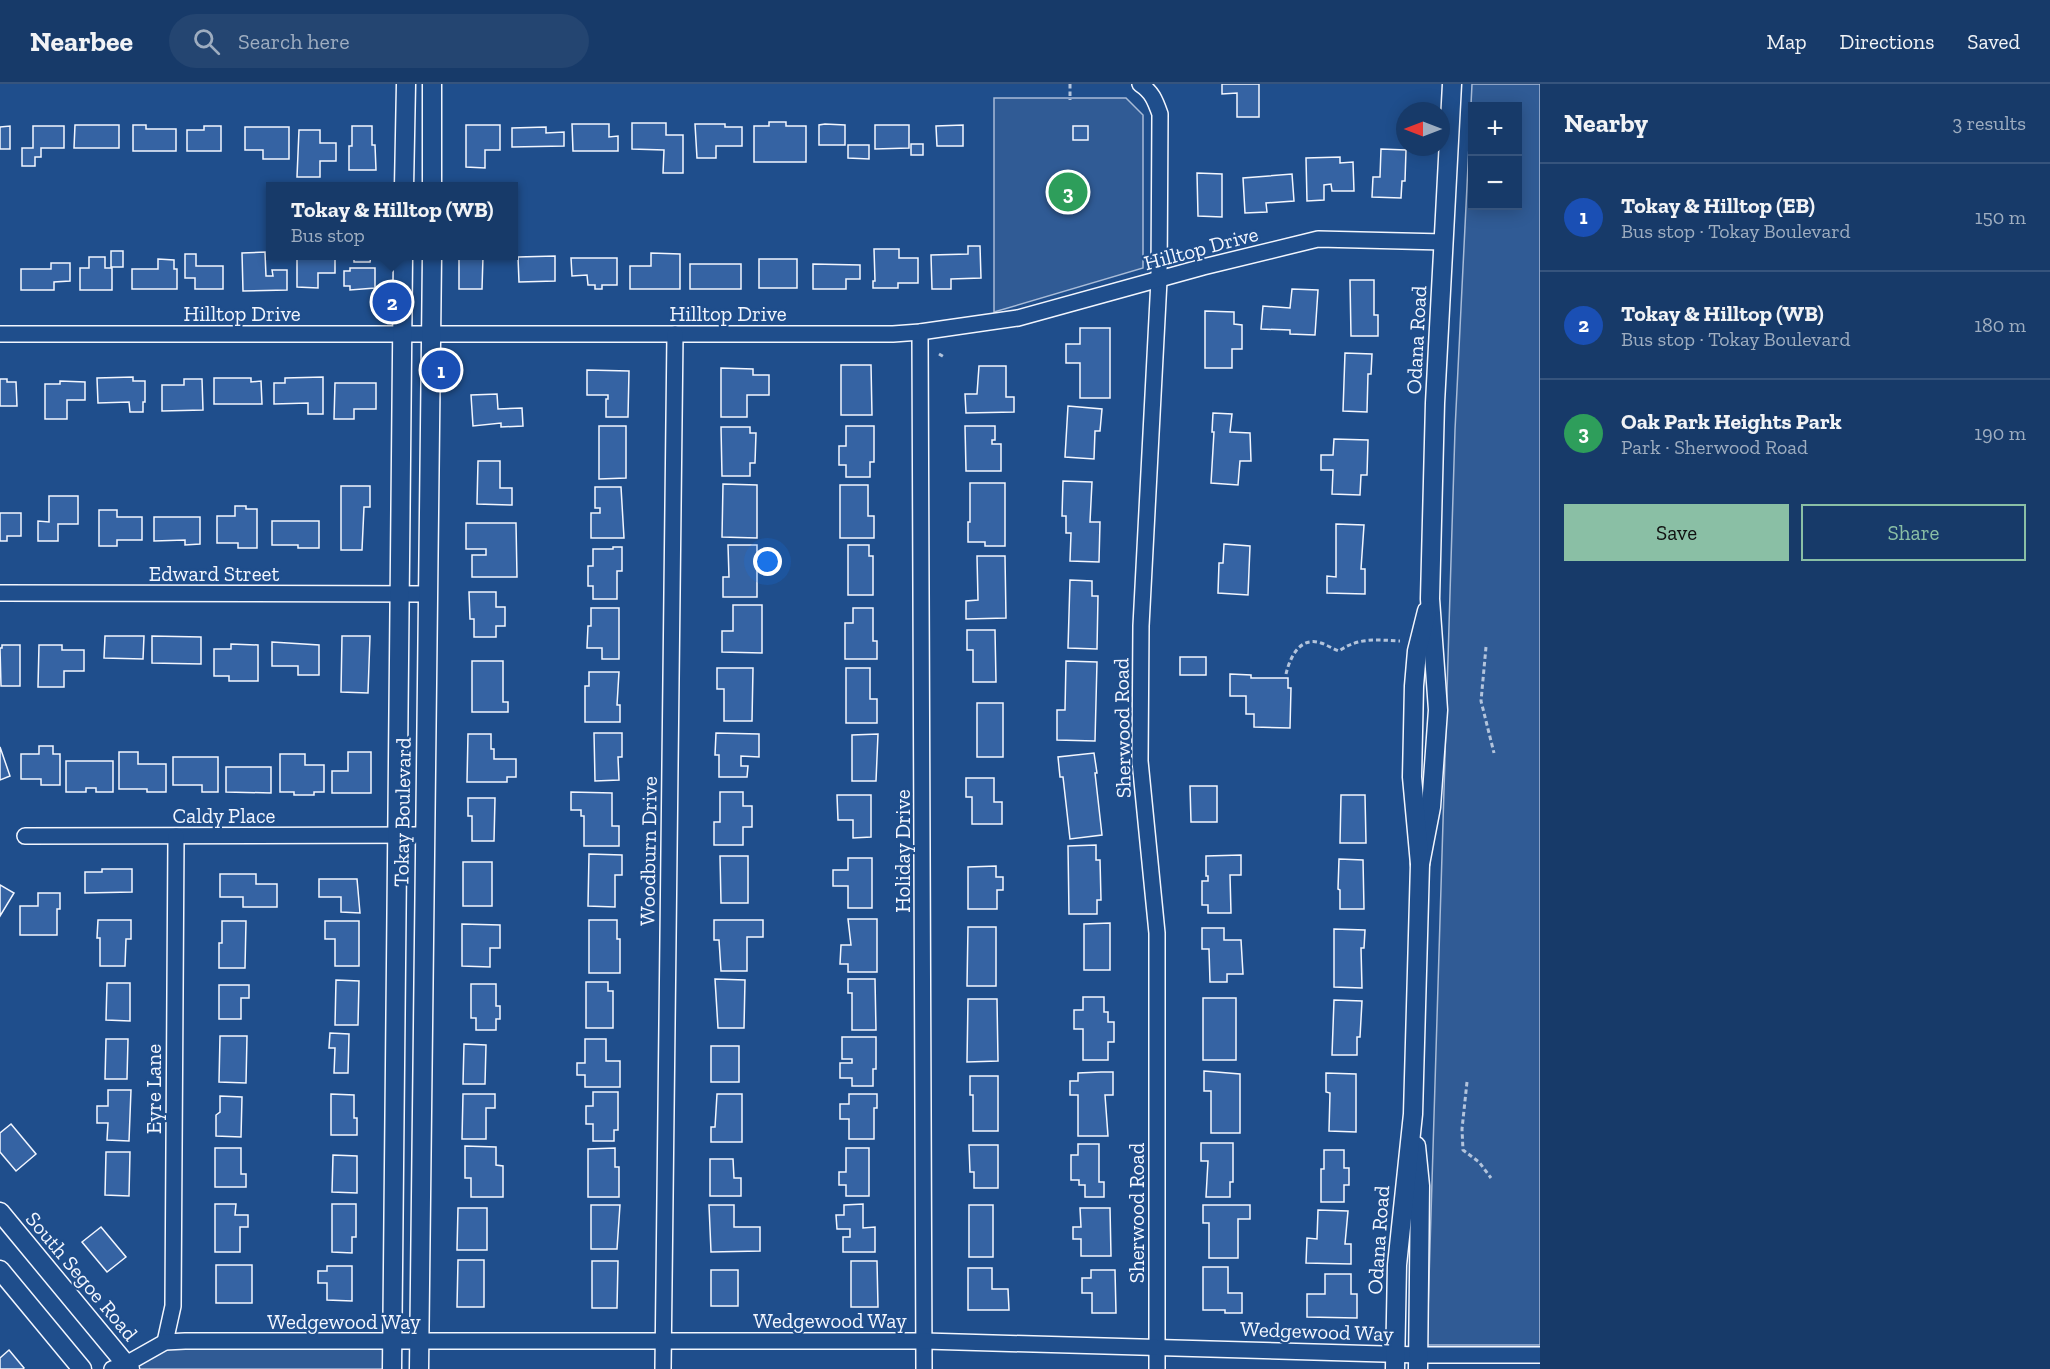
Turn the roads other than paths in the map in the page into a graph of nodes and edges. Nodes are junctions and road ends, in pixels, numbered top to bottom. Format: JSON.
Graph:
{"nodes":[{"id":1,"x":406,"y":84,"type":"edge"},
{"id":2,"x":432,"y":84,"type":"edge"},
{"id":3,"x":1452,"y":84,"type":"edge"},
{"id":4,"x":1144,"y":87,"type":"edge"},
{"id":5,"x":404,"y":182,"type":"edge"},
{"id":6,"x":432,"y":182,"type":"edge"},
{"id":7,"x":1444,"y":242,"type":"junction"},
{"id":8,"x":403,"y":260,"type":"edge"},
{"id":9,"x":432,"y":260,"type":"edge"},
{"id":10,"x":1159,"y":280,"type":"junction"},
{"id":11,"x":920,"y":332,"type":"junction"},
{"id":12,"x":0,"y":334,"type":"edge"},
{"id":13,"x":402,"y":334,"type":"junction"},
{"id":14,"x":432,"y":334,"type":"junction"},
{"id":15,"x":675,"y":334,"type":"junction"},
{"id":16,"x":0,"y":593,"type":"edge"},
{"id":17,"x":400,"y":594,"type":"junction"},
{"id":18,"x":428,"y":594,"type":"junction"},
{"id":19,"x":1430,"y":599,"type":"junction"},
{"id":20,"x":396,"y":835,"type":"junction"},
{"id":21,"x":424,"y":835,"type":"junction"},
{"id":22,"x":25,"y":836,"type":"dead end"},
{"id":23,"x":176,"y":836,"type":"junction"},
{"id":24,"x":1420,"y":864,"type":"junction"},
{"id":25,"x":1413,"y":1114,"type":"junction"},
{"id":26,"x":0,"y":1212,"type":"edge"},
{"id":27,"x":0,"y":1270,"type":"edge"},
{"id":28,"x":663,"y":1340,"type":"junction"},
{"id":29,"x":925,"y":1341,"type":"junction"},
{"id":30,"x":165,"y":1342,"type":"junction"},
{"id":31,"x":392,"y":1342,"type":"junction"},
{"id":32,"x":419,"y":1342,"type":"junction"},
{"id":33,"x":1157,"y":1347,"type":"junction"},
{"id":34,"x":1540,"y":1355,"type":"edge"},
{"id":35,"x":1395,"y":1362,"type":"edge"},
{"id":36,"x":1419,"y":1362,"type":"edge"},
{"id":37,"x":123,"y":1367,"type":"edge"},
{"id":38,"x":82,"y":1369,"type":"edge"},
{"id":39,"x":392,"y":1369,"type":"edge"},
{"id":40,"x":419,"y":1369,"type":"edge"},
{"id":41,"x":663,"y":1369,"type":"edge"},
{"id":42,"x":924,"y":1369,"type":"edge"},
{"id":43,"x":1157,"y":1369,"type":"edge"}],
"edges":[{"from":1,"to":5,"type":"street"},
{"from":2,"to":6,"type":"street"},
{"from":3,"to":7,"type":"street","name":"Odana Road"},
{"from":4,"to":10,"type":"street","name":"Sherwood Road"},
{"from":7,"to":10,"type":"street","name":"Hilltop Drive"},
{"from":7,"to":19,"type":"street","name":"Odana Road"},
{"from":8,"to":13,"type":"street","name":"Tokay Boulevard"},
{"from":9,"to":14,"type":"street","name":"Tokay Boulevard"},
{"from":10,"to":11,"type":"street","name":"Hilltop Drive"},
{"from":10,"to":33,"type":"street","name":"Sherwood Road"},
{"from":11,"to":15,"type":"street","name":"Hilltop Drive"},
{"from":11,"to":29,"type":"street","name":"Holiday Drive"},
{"from":12,"to":13,"type":"street","name":"Hilltop Drive"},
{"from":13,"to":14,"type":"street","name":"Hilltop Drive"},
{"from":13,"to":17,"type":"street","name":"Tokay Boulevard"},
{"from":14,"to":15,"type":"street","name":"Hilltop Drive"},
{"from":14,"to":18,"type":"street","name":"Tokay Boulevard"},
{"from":15,"to":28,"type":"street","name":"Woodburn Drive"},
{"from":16,"to":17,"type":"street","name":"Edward Street"},
{"from":17,"to":18,"type":"street","name":"Edward Street"},
{"from":17,"to":20,"type":"street","name":"Tokay Boulevard"},
{"from":18,"to":21,"type":"street","name":"Tokay Boulevard"},
{"from":19,"to":24,"type":"street","name":"Odana Road"},
{"from":19,"to":24,"type":"street","name":"Odana Road"},
{"from":20,"to":21,"type":"street","name":"Caldy Place"},
{"from":20,"to":23,"type":"street","name":"Caldy Place"},
{"from":20,"to":31,"type":"street","name":"Tokay Boulevard"},
{"from":21,"to":32,"type":"street","name":"Tokay Boulevard"},
{"from":22,"to":23,"type":"street","name":"Caldy Place"},
{"from":23,"to":30,"type":"street","name":"Eyre Lane"},
{"from":24,"to":25,"type":"street","name":"Odana Road"},
{"from":25,"to":35,"type":"street","name":"Odana Road"},
{"from":25,"to":36,"type":"street","name":"Odana Road"},
{"from":26,"to":37,"type":"street","name":"South Segoe Road"},
{"from":27,"to":38,"type":"street"},
{"from":28,"to":29,"type":"street","name":"Wedgewood Way"},
{"from":28,"to":32,"type":"street","name":"Wedgewood Way"},
{"from":28,"to":41,"type":"street","name":"Woodburn Drive"},
{"from":29,"to":33,"type":"street","name":"Wedgewood Way"},
{"from":29,"to":42,"type":"street","name":"Holiday Drive"},
{"from":30,"to":31,"type":"street","name":"Wedgewood Way"},
{"from":30,"to":37,"type":"street","name":"Wedgewood Way"},
{"from":31,"to":32,"type":"street","name":"Wedgewood Way"},
{"from":31,"to":39,"type":"street","name":"Tokay Boulevard"},
{"from":32,"to":40,"type":"street","name":"Tokay Boulevard"},
{"from":33,"to":35,"type":"street","name":"Wedgewood Way"},
{"from":33,"to":43,"type":"street","name":"Sherwood Road"},
{"from":34,"to":36,"type":"street","name":"Wedgewood Way"},
{"from":35,"to":36,"type":"street","name":"Wedgewood Way"}]}
